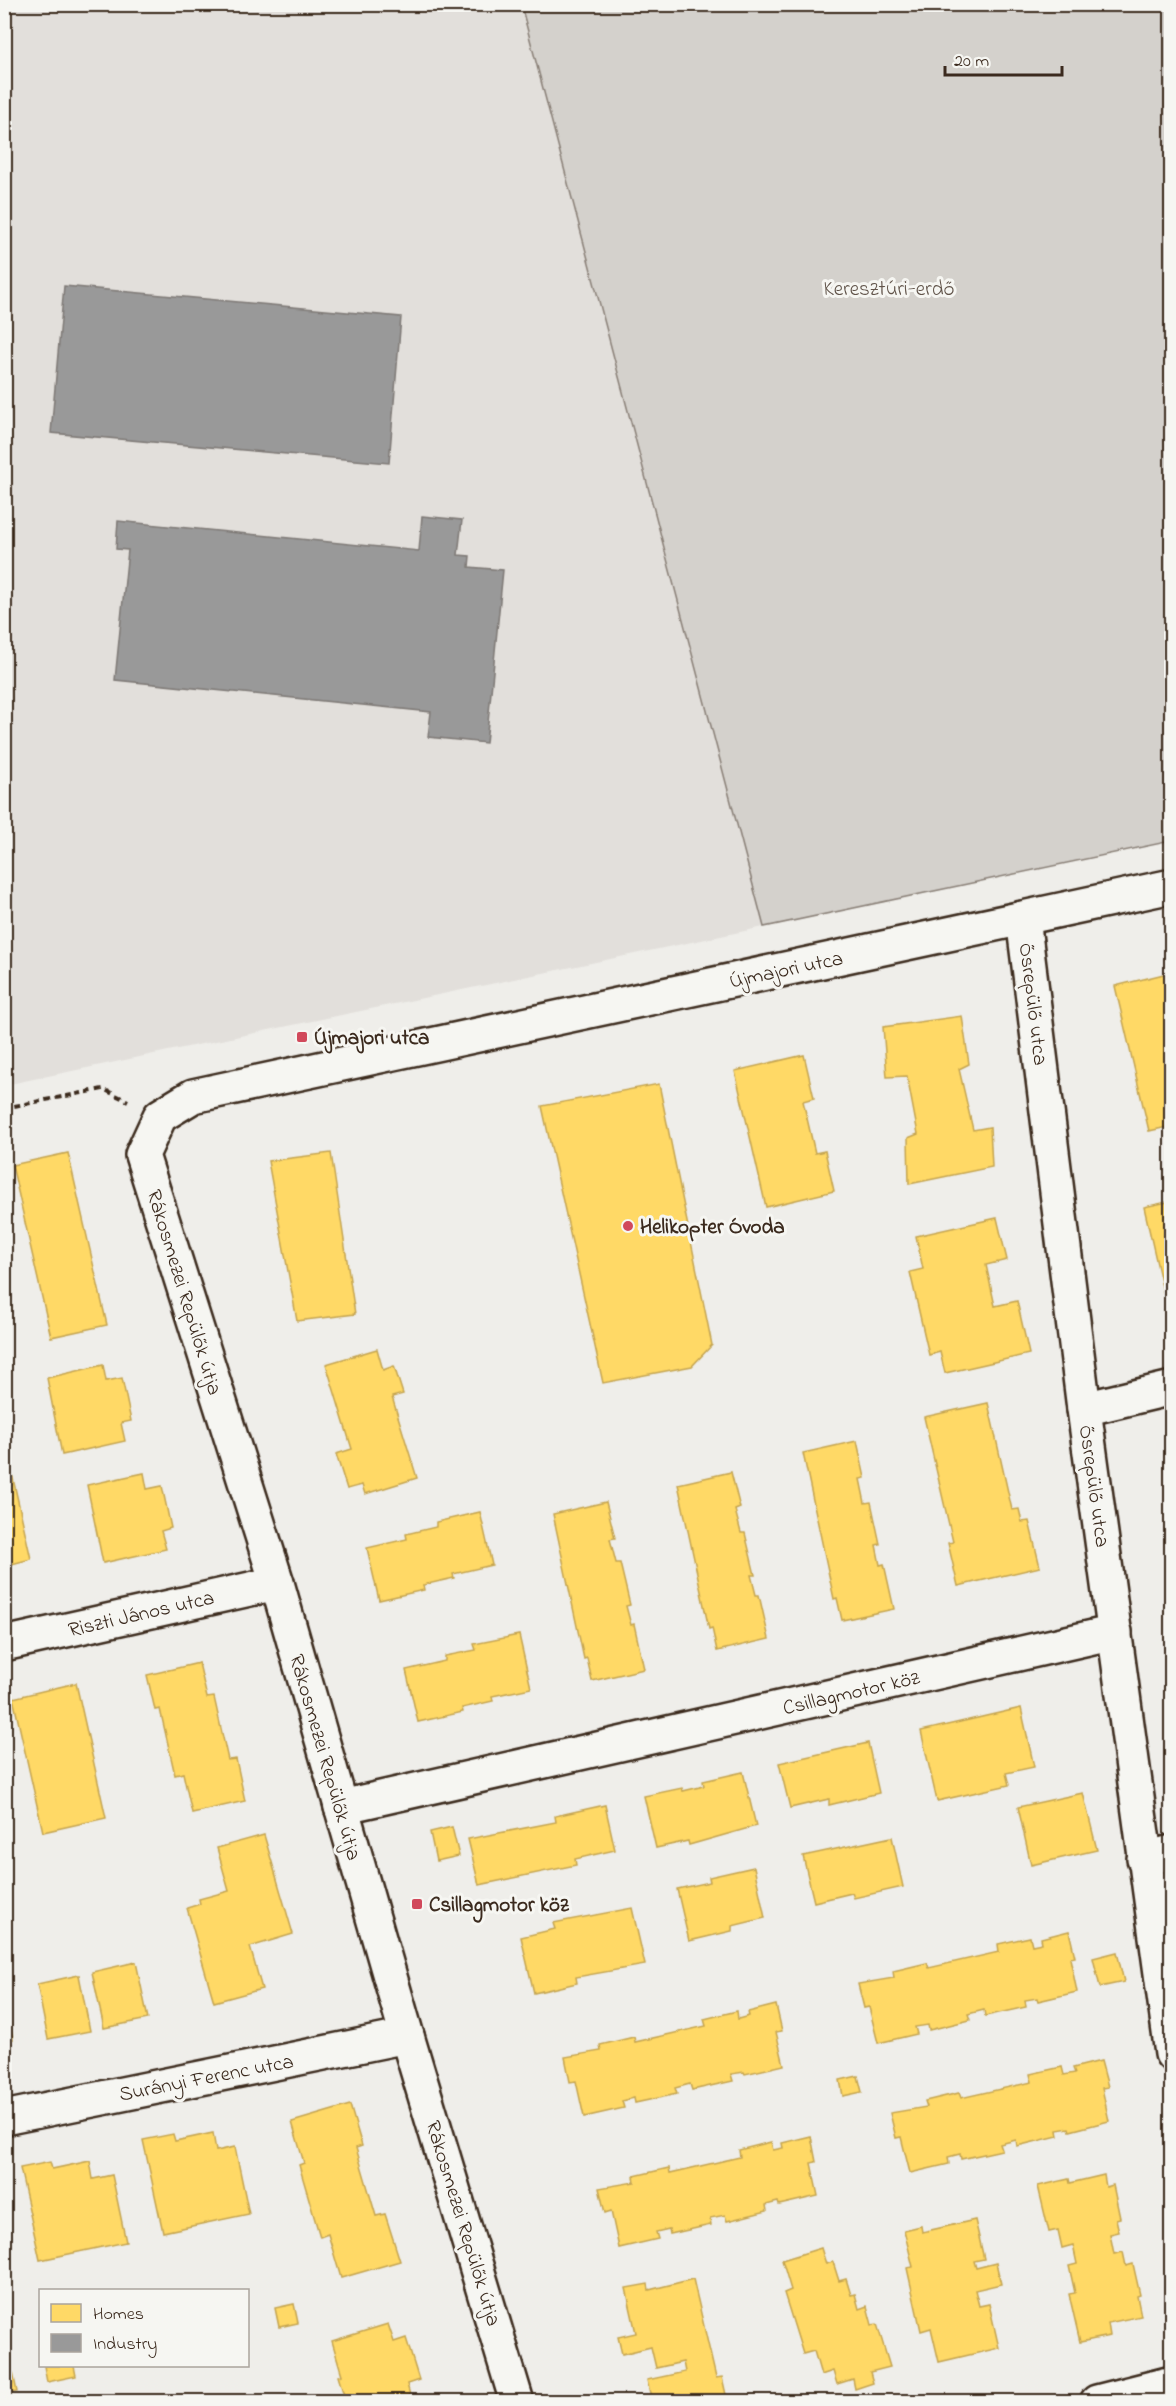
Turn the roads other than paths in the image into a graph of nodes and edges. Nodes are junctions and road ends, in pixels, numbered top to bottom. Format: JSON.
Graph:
{"nodes":[{"id":1,"x":1172,"y":886,"type":"edge"},
{"id":2,"x":1023,"y":918,"type":"junction"},
{"id":3,"x":160,"y":1116,"type":"joint"},
{"id":4,"x":1172,"y":1388,"type":"edge"},
{"id":5,"x":1084,"y":1409,"type":"junction"},
{"id":6,"x":277,"y":1583,"type":"junction"},
{"id":7,"x":1115,"y":1632,"type":"junction"},
{"id":8,"x":4,"y":1644,"type":"edge"},
{"id":9,"x":341,"y":1807,"type":"junction"},
{"id":10,"x":1158,"y":1856,"type":"edge"},
{"id":11,"x":407,"y":2036,"type":"junction"},
{"id":12,"x":1172,"y":2054,"type":"edge"},
{"id":13,"x":4,"y":2118,"type":"edge"},
{"id":14,"x":1172,"y":2383,"type":"edge"},
{"id":15,"x":517,"y":2402,"type":"edge"},
{"id":16,"x":1097,"y":2402,"type":"edge"}],
"edges":[{"from":1,"to":2,"type":"street","name":"Újmajori utca"},
{"from":2,"to":3,"type":"street","name":"Újmajori utca"},
{"from":2,"to":5,"type":"street","name":"Ősrepülő utca"},
{"from":3,"to":6,"type":"street","name":"Rákosmezei Repülők útja"},
{"from":4,"to":5,"type":"street"},
{"from":5,"to":7,"type":"street","name":"Ősrepülő utca"},
{"from":6,"to":8,"type":"street","name":"Riszti János utca"},
{"from":6,"to":9,"type":"street","name":"Rákosmezei Repülők útja"},
{"from":7,"to":9,"type":"street","name":"Csillagmotor köz"},
{"from":7,"to":10,"type":"street","name":"Ősrepülő utca"},
{"from":9,"to":11,"type":"street","name":"Rákosmezei Repülők útja"},
{"from":10,"to":12,"type":"street","name":"Ősrepülő utca"},
{"from":11,"to":13,"type":"street","name":"Surányi Ferenc utca"},
{"from":11,"to":15,"type":"street","name":"Rákosmezei Repülők útja"},
{"from":14,"to":16,"type":"street"}]}
